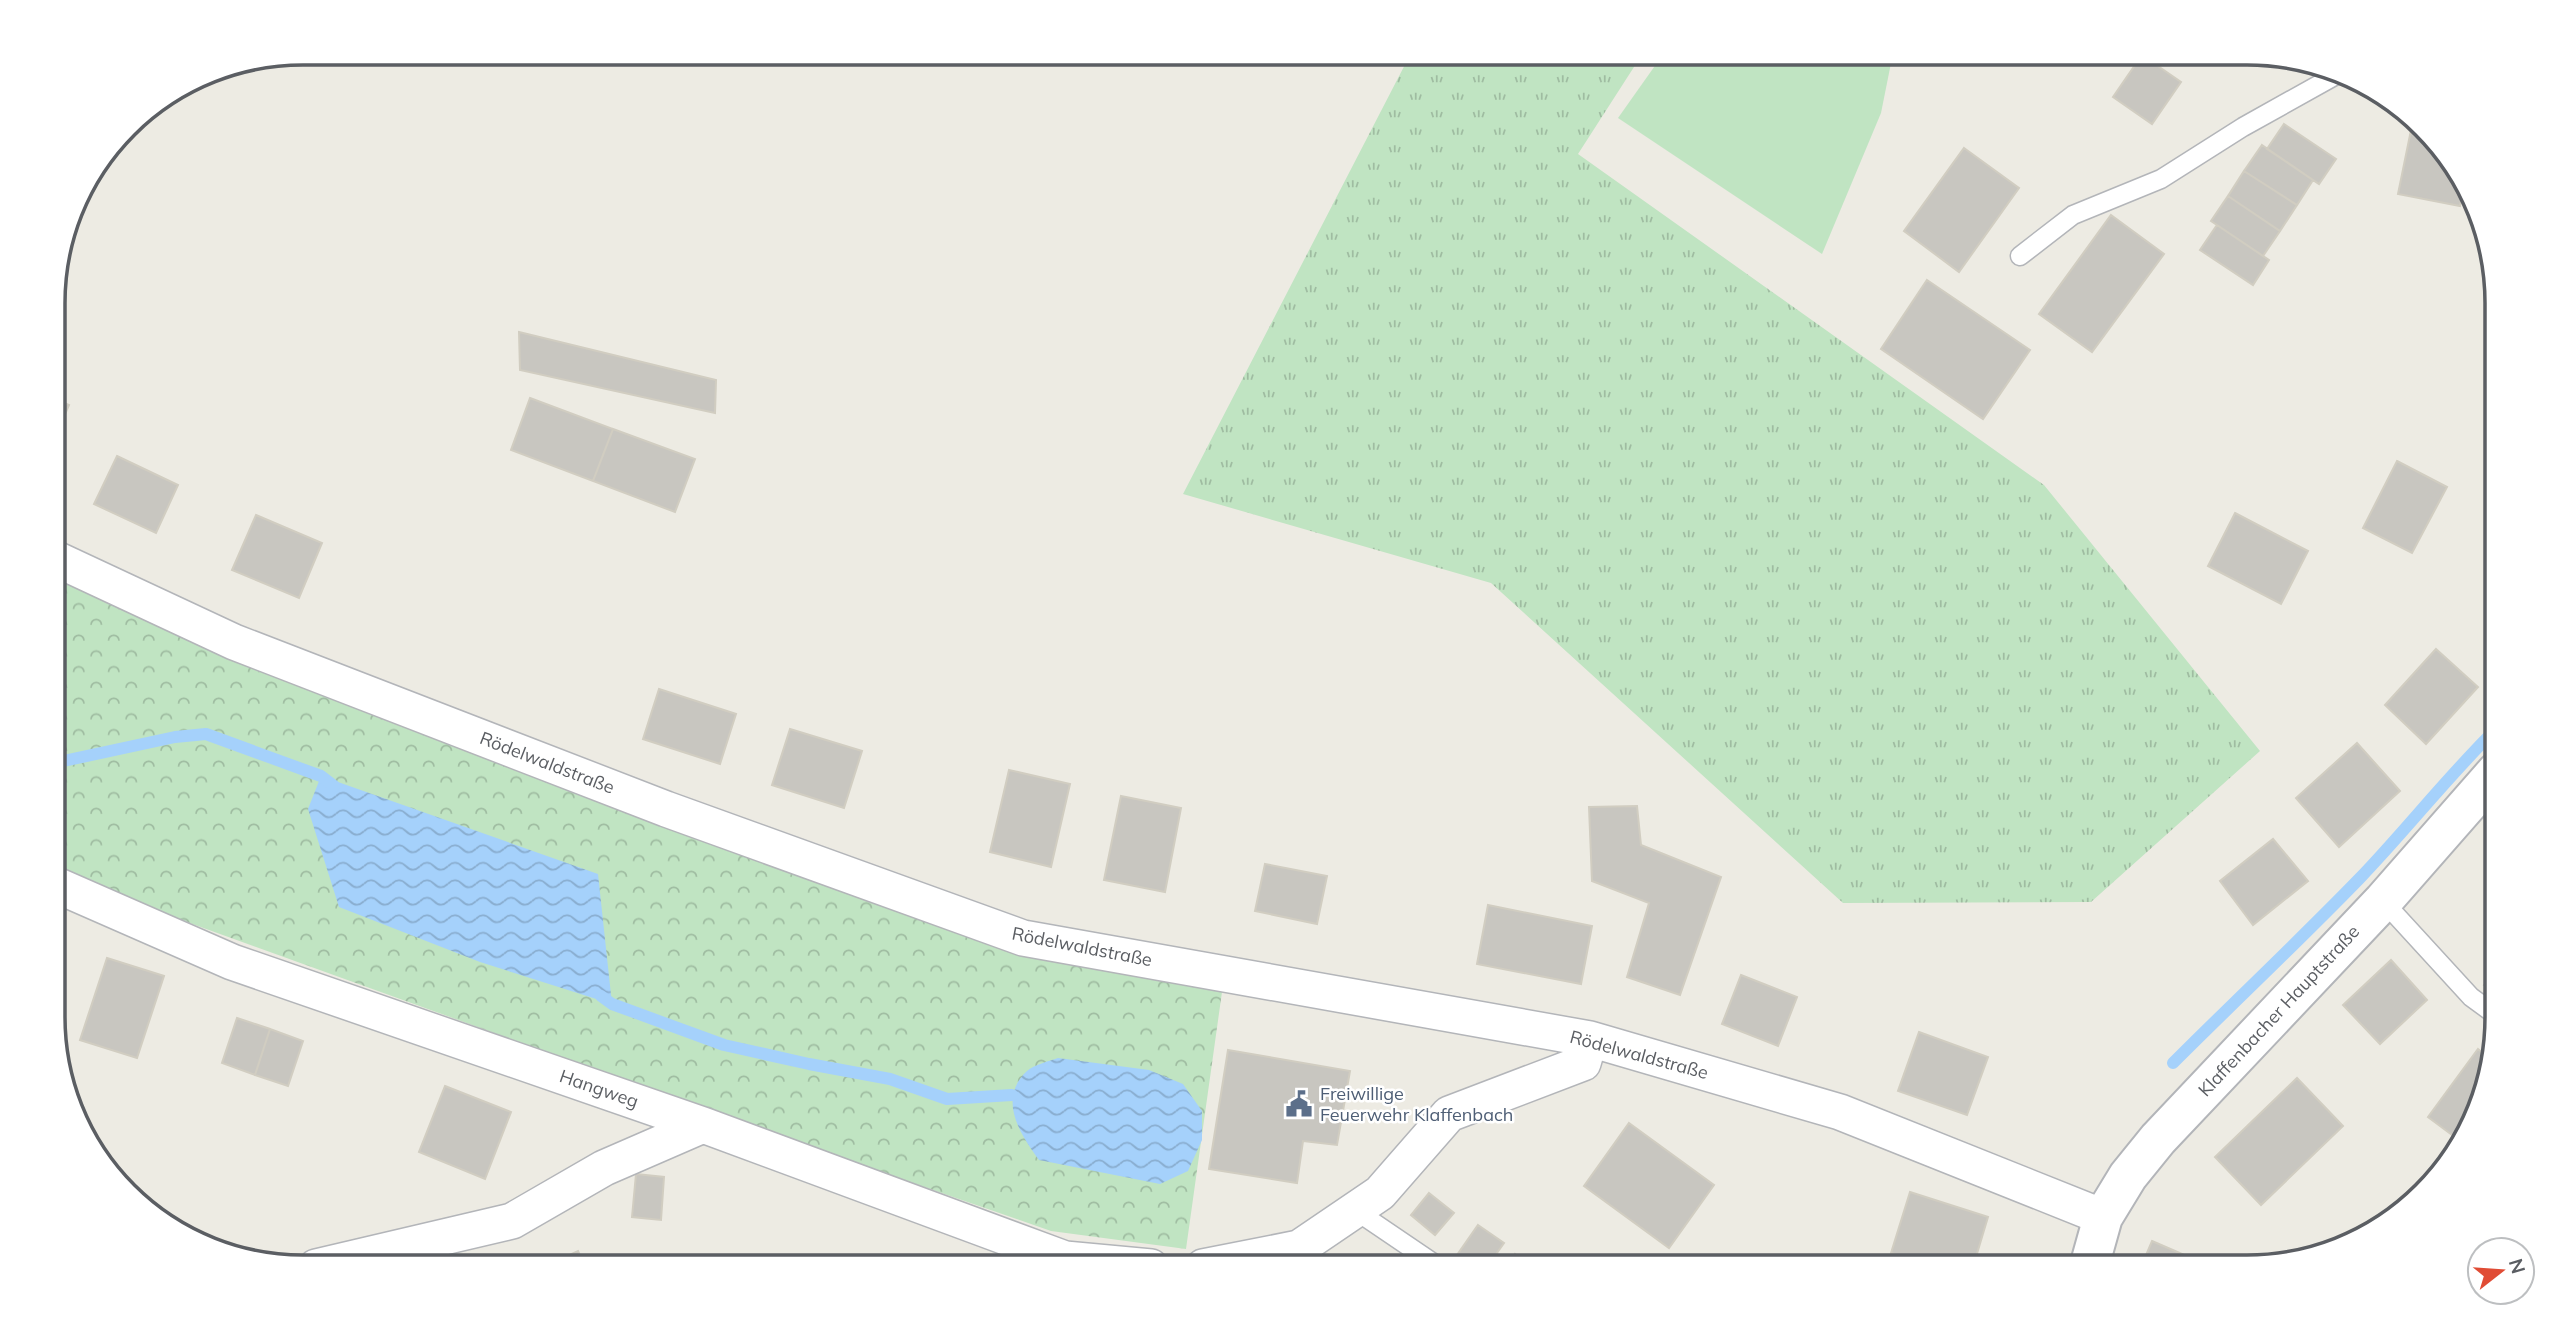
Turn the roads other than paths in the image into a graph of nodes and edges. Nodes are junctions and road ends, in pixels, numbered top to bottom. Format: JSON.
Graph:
{"nodes":[{"id":1,"x":2329,"y":79,"type":"edge"},
{"id":2,"x":2020,"y":256,"type":"dead end"},
{"id":3,"x":65,"y":563,"type":"edge"},
{"id":4,"x":2485,"y":785,"type":"edge"},
{"id":5,"x":65,"y":889,"type":"edge"},
{"id":6,"x":2383,"y":901,"type":"junction"},
{"id":7,"x":2485,"y":1007,"type":"edge"},
{"id":8,"x":1590,"y":1039,"type":"junction"},
{"id":9,"x":702,"y":1125,"type":"junction"},
{"id":10,"x":1355,"y":1210,"type":"junction"},
{"id":11,"x":2103,"y":1217,"type":"junction"},
{"id":12,"x":370,"y":1255,"type":"edge"},
{"id":13,"x":1057,"y":1255,"type":"edge"},
{"id":14,"x":1264,"y":1255,"type":"edge"},
{"id":15,"x":1421,"y":1255,"type":"edge"},
{"id":16,"x":2092,"y":1255,"type":"edge"}],
"edges":[{"from":1,"to":2,"type":"lane"},
{"from":3,"to":8,"type":"street","name":"Rödelwaldstraße"},
{"from":4,"to":6,"type":"street","name":"Klaffenbacher Hauptstraße"},
{"from":5,"to":9,"type":"street","name":"Hangweg"},
{"from":6,"to":7,"type":"lane"},
{"from":6,"to":11,"type":"street","name":"Klaffenbacher Hauptstraße"},
{"from":8,"to":10,"type":"street"},
{"from":8,"to":11,"type":"street","name":"Rödelwaldstraße"},
{"from":9,"to":12,"type":"street"},
{"from":9,"to":13,"type":"street","name":"Hangweg"},
{"from":10,"to":14,"type":"street"},
{"from":10,"to":15,"type":"lane"},
{"from":11,"to":16,"type":"street","name":"Klaffenbacher Hauptstraße"}]}
